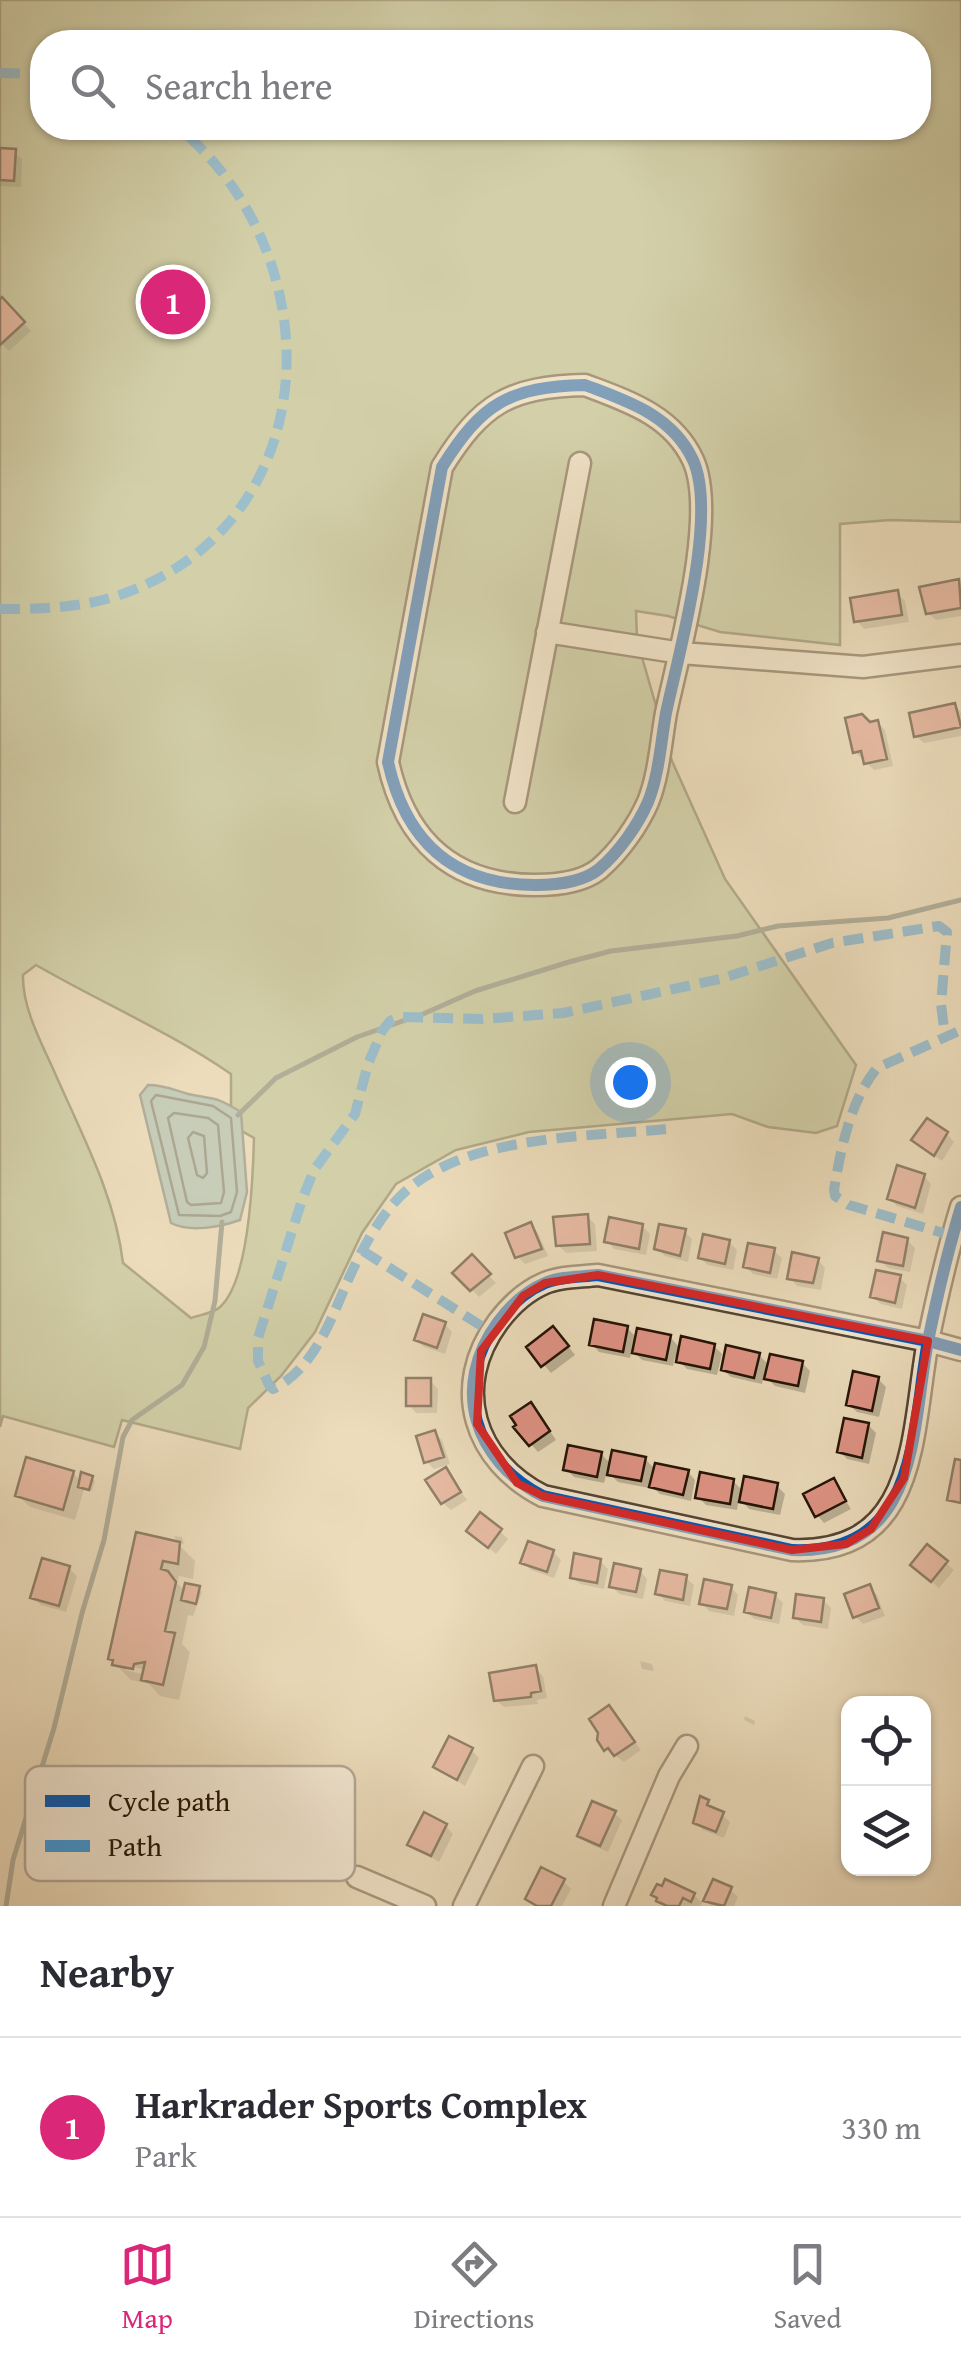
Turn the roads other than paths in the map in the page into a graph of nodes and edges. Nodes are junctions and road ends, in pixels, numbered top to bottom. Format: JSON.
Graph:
{"nodes":[{"id":1,"x":580,"y":463,"type":"dead end"},
{"id":2,"x":547,"y":632,"type":"junction"},
{"id":3,"x":680,"y":653,"type":"junction"},
{"id":4,"x":961,"y":655,"type":"edge"},
{"id":5,"x":515,"y":802,"type":"dead end"},
{"id":6,"x":961,"y":1207,"type":"edge"},
{"id":7,"x":928,"y":1342,"type":"junction"},
{"id":8,"x":961,"y":1350,"type":"edge"},
{"id":9,"x":687,"y":1746,"type":"dead end"},
{"id":10,"x":533,"y":1766,"type":"dead end"},
{"id":11,"x":358,"y":1876,"type":"dead end"},
{"id":12,"x":425,"y":1906,"type":"edge"},
{"id":13,"x":464,"y":1906,"type":"edge"},
{"id":14,"x":614,"y":1906,"type":"edge"}],
"edges":[{"from":1,"to":2,"type":"street"},
{"from":2,"to":3,"type":"street"},
{"from":2,"to":5,"type":"street"},
{"from":3,"to":3,"type":"street"},
{"from":3,"to":4,"type":"street"},
{"from":6,"to":7,"type":"street"},
{"from":7,"to":7,"type":"street"},
{"from":7,"to":8,"type":"street"},
{"from":9,"to":14,"type":"street"},
{"from":10,"to":13,"type":"street"},
{"from":11,"to":12,"type":"street"}]}
